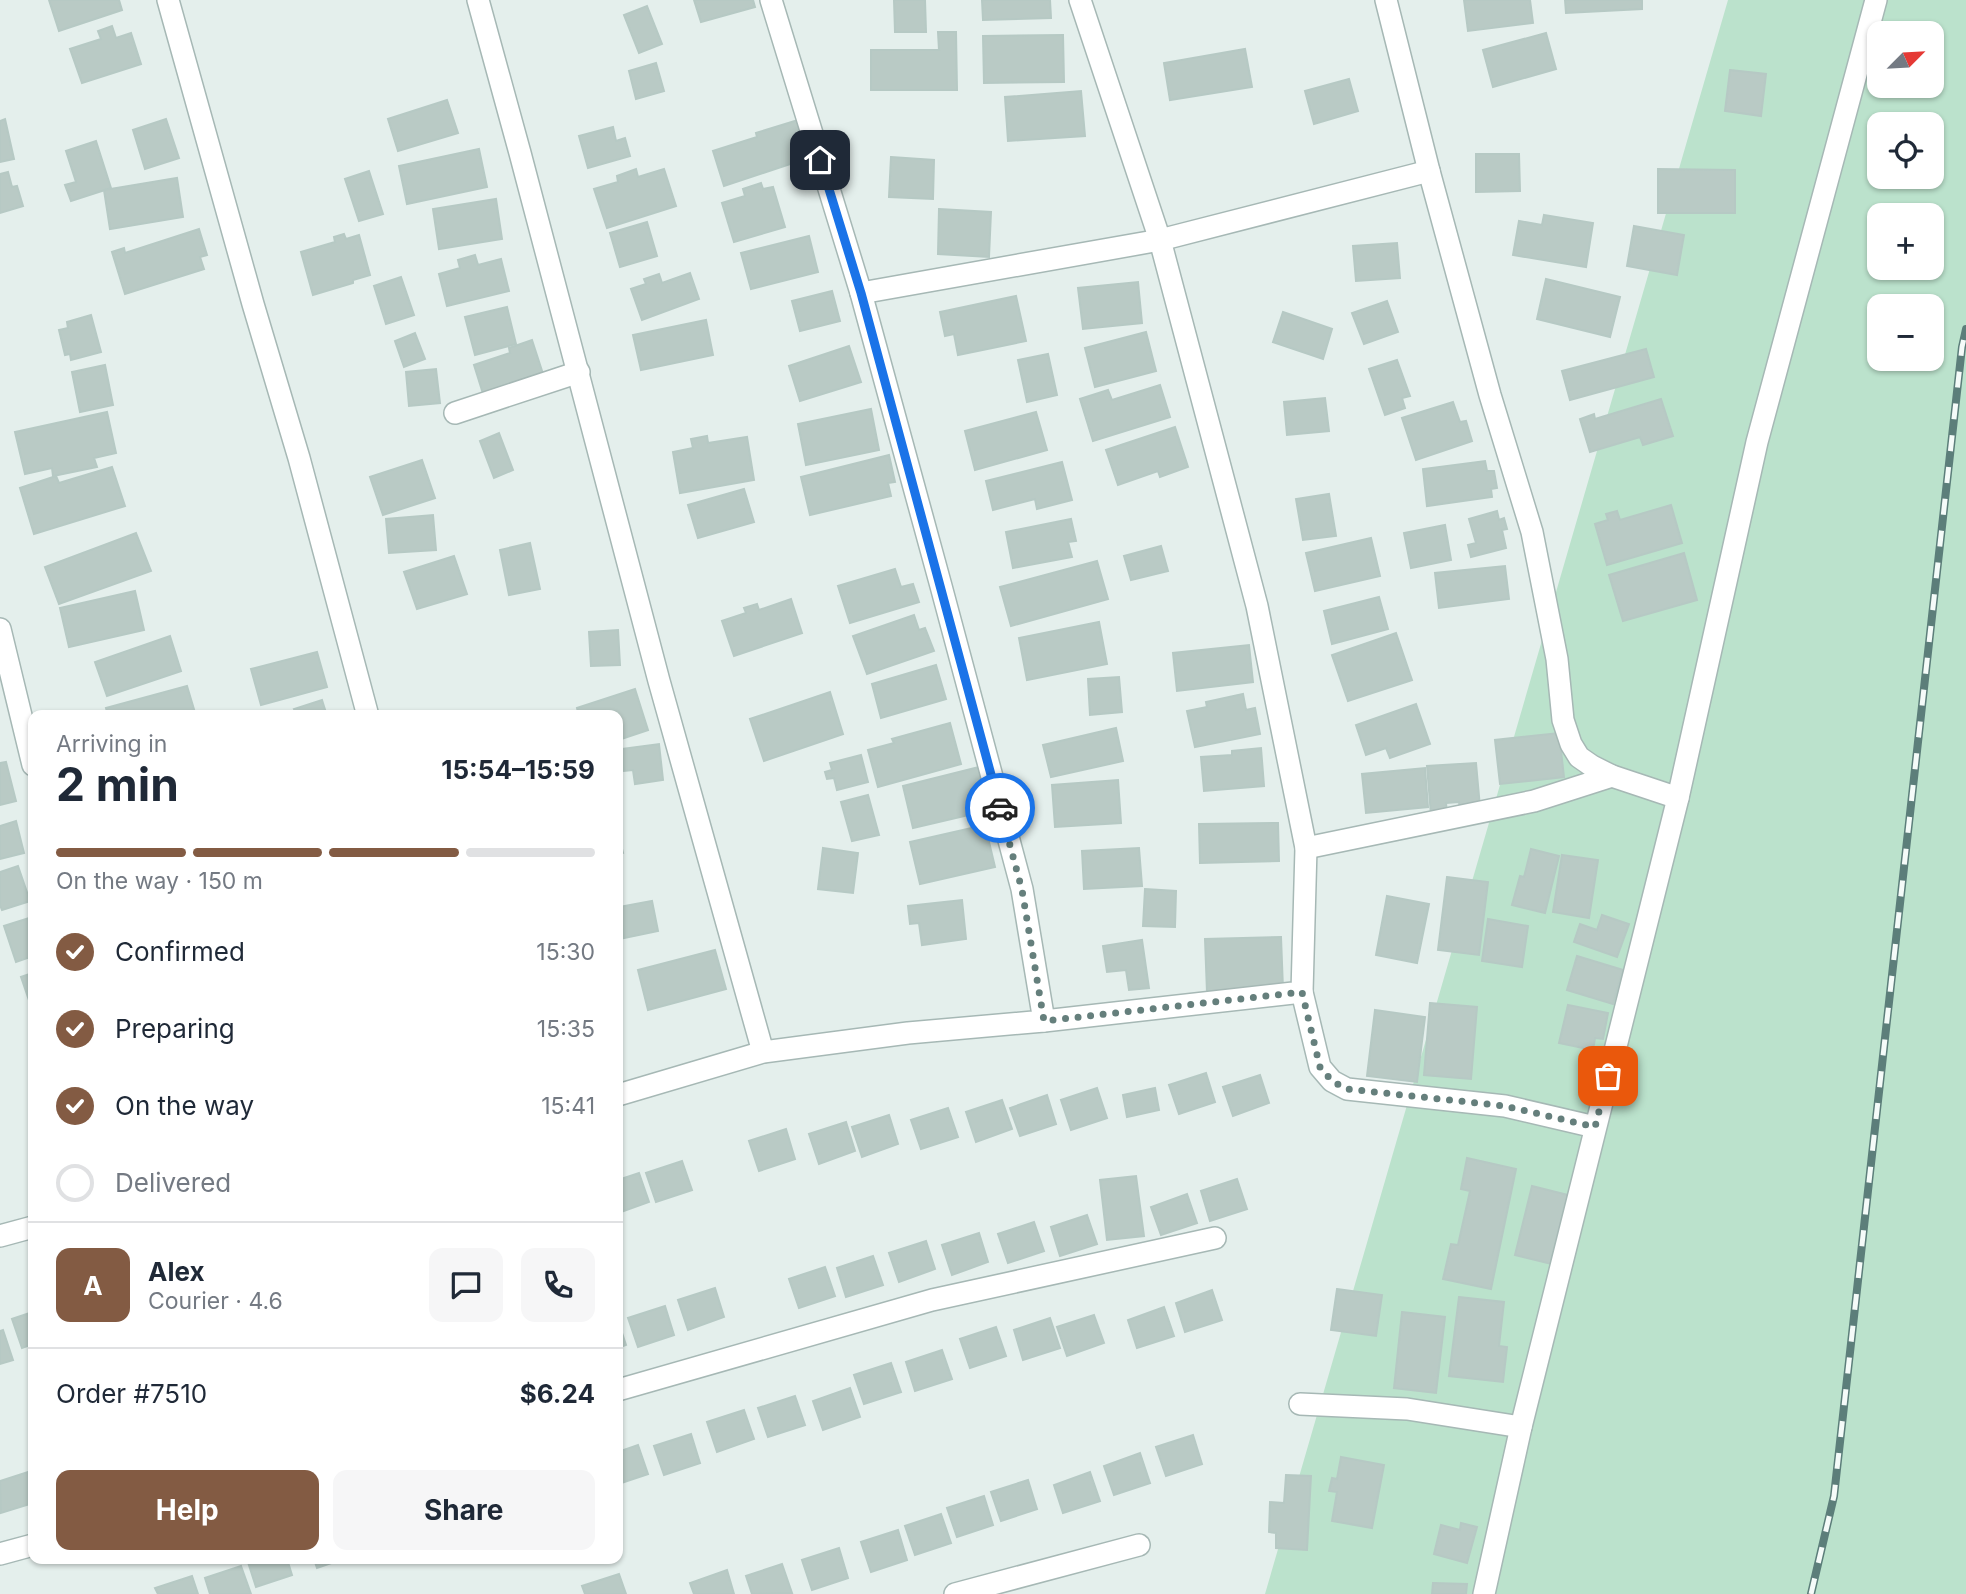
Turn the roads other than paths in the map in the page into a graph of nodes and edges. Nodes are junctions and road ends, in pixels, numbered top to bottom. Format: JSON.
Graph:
{"nodes":[{"id":1,"x":168,"y":0,"type":"edge"},
{"id":2,"x":478,"y":0,"type":"edge"},
{"id":3,"x":771,"y":0,"type":"edge"},
{"id":4,"x":1080,"y":0,"type":"edge"},
{"id":5,"x":1386,"y":0,"type":"edge"},
{"id":6,"x":1876,"y":0,"type":"edge"},
{"id":7,"x":1429,"y":171,"type":"junction"},
{"id":8,"x":1160,"y":240,"type":"junction"},
{"id":9,"x":861,"y":293,"type":"junction"},
{"id":10,"x":579,"y":372,"type":"junction"},
{"id":11,"x":455,"y":412,"type":"dead end"},
{"id":12,"x":0,"y":629,"type":"edge"},
{"id":13,"x":366,"y":710,"type":"edge"},
{"id":14,"x":28,"y":744,"type":"edge"},
{"id":15,"x":1612,"y":776,"type":"junction"},
{"id":16,"x":1678,"y":798,"type":"junction"},
{"id":17,"x":1306,"y":848,"type":"junction"},
{"id":18,"x":1302,"y":992,"type":"junction"},
{"id":19,"x":1044,"y":1021,"type":"junction"},
{"id":20,"x":763,"y":1052,"type":"junction"},
{"id":21,"x":623,"y":1094,"type":"edge"},
{"id":22,"x":1595,"y":1127,"type":"junction"},
{"id":23,"x":28,"y":1228,"type":"edge"},
{"id":24,"x":0,"y":1236,"type":"edge"},
{"id":25,"x":1215,"y":1238,"type":"dead end"},
{"id":26,"x":623,"y":1389,"type":"edge"},
{"id":27,"x":1300,"y":1404,"type":"dead end"},
{"id":28,"x":1521,"y":1427,"type":"junction"},
{"id":29,"x":1139,"y":1545,"type":"dead end"},
{"id":30,"x":28,"y":1546,"type":"edge"},
{"id":31,"x":0,"y":1554,"type":"edge"},
{"id":32,"x":955,"y":1594,"type":"edge"},
{"id":33,"x":1484,"y":1594,"type":"edge"}],
"edges":[{"from":1,"to":13,"type":"street"},
{"from":2,"to":10,"type":"street"},
{"from":3,"to":9,"type":"street"},
{"from":4,"to":8,"type":"street"},
{"from":5,"to":7,"type":"street"},
{"from":6,"to":16,"type":"street"},
{"from":7,"to":8,"type":"street"},
{"from":7,"to":15,"type":"street"},
{"from":8,"to":9,"type":"street"},
{"from":8,"to":17,"type":"street"},
{"from":9,"to":19,"type":"street"},
{"from":10,"to":11,"type":"street"},
{"from":10,"to":20,"type":"street"},
{"from":12,"to":14,"type":"street"},
{"from":15,"to":16,"type":"street"},
{"from":15,"to":17,"type":"street"},
{"from":16,"to":22,"type":"street"},
{"from":17,"to":18,"type":"street"},
{"from":18,"to":19,"type":"street"},
{"from":18,"to":22,"type":"street"},
{"from":19,"to":20,"type":"street"},
{"from":20,"to":21,"type":"street"},
{"from":22,"to":28,"type":"street"},
{"from":23,"to":24,"type":"street"},
{"from":25,"to":26,"type":"street"},
{"from":27,"to":28,"type":"street"},
{"from":28,"to":33,"type":"street"},
{"from":29,"to":32,"type":"street"},
{"from":30,"to":31,"type":"street"}]}
